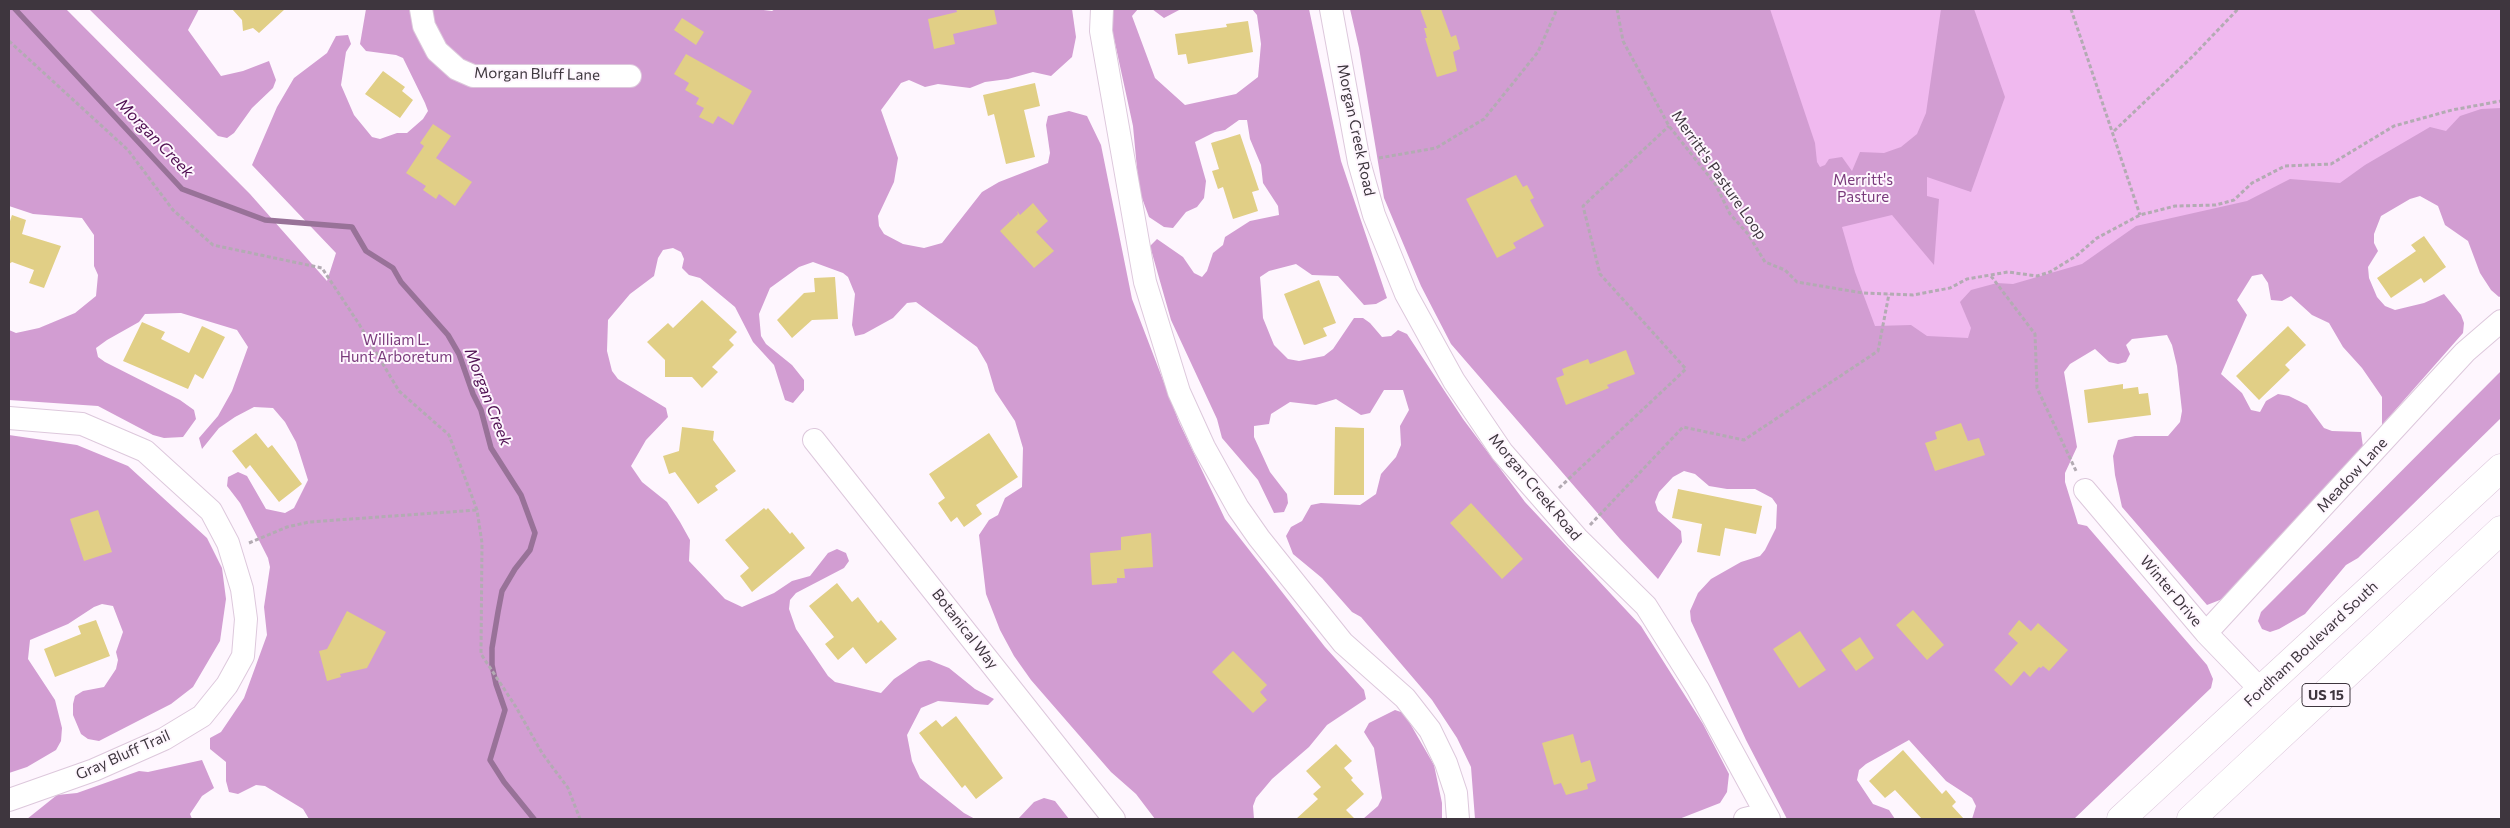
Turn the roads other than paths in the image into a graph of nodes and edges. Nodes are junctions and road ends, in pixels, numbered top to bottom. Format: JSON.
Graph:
{"nodes":[{"id":1,"x":421,"y":9,"type":"edge"},
{"id":2,"x":1102,"y":9,"type":"edge"},
{"id":3,"x":1331,"y":9,"type":"edge"},
{"id":4,"x":630,"y":76,"type":"dead end"},
{"id":5,"x":2501,"y":321,"type":"edge"},
{"id":6,"x":9,"y":418,"type":"edge"},
{"id":7,"x":814,"y":440,"type":"dead end"},
{"id":8,"x":2501,"y":468,"type":"edge"},
{"id":9,"x":2085,"y":490,"type":"road end"},
{"id":10,"x":2501,"y":530,"type":"edge"},
{"id":11,"x":2501,"y":543,"type":"edge"},
{"id":12,"x":2446,"y":584,"type":"junction"},
{"id":13,"x":2206,"y":633,"type":"junction"},
{"id":14,"x":2261,"y":690,"type":"junction"},
{"id":15,"x":9,"y":800,"type":"edge"},
{"id":16,"x":1760,"y":818,"type":"edge"},
{"id":17,"x":1114,"y":819,"type":"edge"},
{"id":18,"x":1458,"y":819,"type":"edge"},
{"id":19,"x":2121,"y":819,"type":"edge"},
{"id":20,"x":2191,"y":819,"type":"edge"}],
"edges":[{"from":1,"to":4,"type":"street","name":"Morgan Bluff Lane"},
{"from":2,"to":18,"type":"street"},
{"from":3,"to":16,"type":"street","name":"Morgan Creek Road"},
{"from":5,"to":13,"type":"street","name":"Meadow Lane"},
{"from":6,"to":15,"type":"street","name":"Gray Bluff Trail"},
{"from":7,"to":17,"type":"street","name":"Botanical Way"},
{"from":8,"to":14,"type":"highway","name":"Fordham Boulevard South"},
{"from":9,"to":13,"type":"street","name":"Winter Drive"},
{"from":10,"to":12,"type":"highway"},
{"from":11,"to":12,"type":"highway","number":"US 15"},
{"from":12,"to":20,"type":"highway","number":"US 15"},
{"from":13,"to":14,"type":"street","name":"Winter Drive"},
{"from":14,"to":19,"type":"highway","name":"Fordham Boulevard South"}]}
